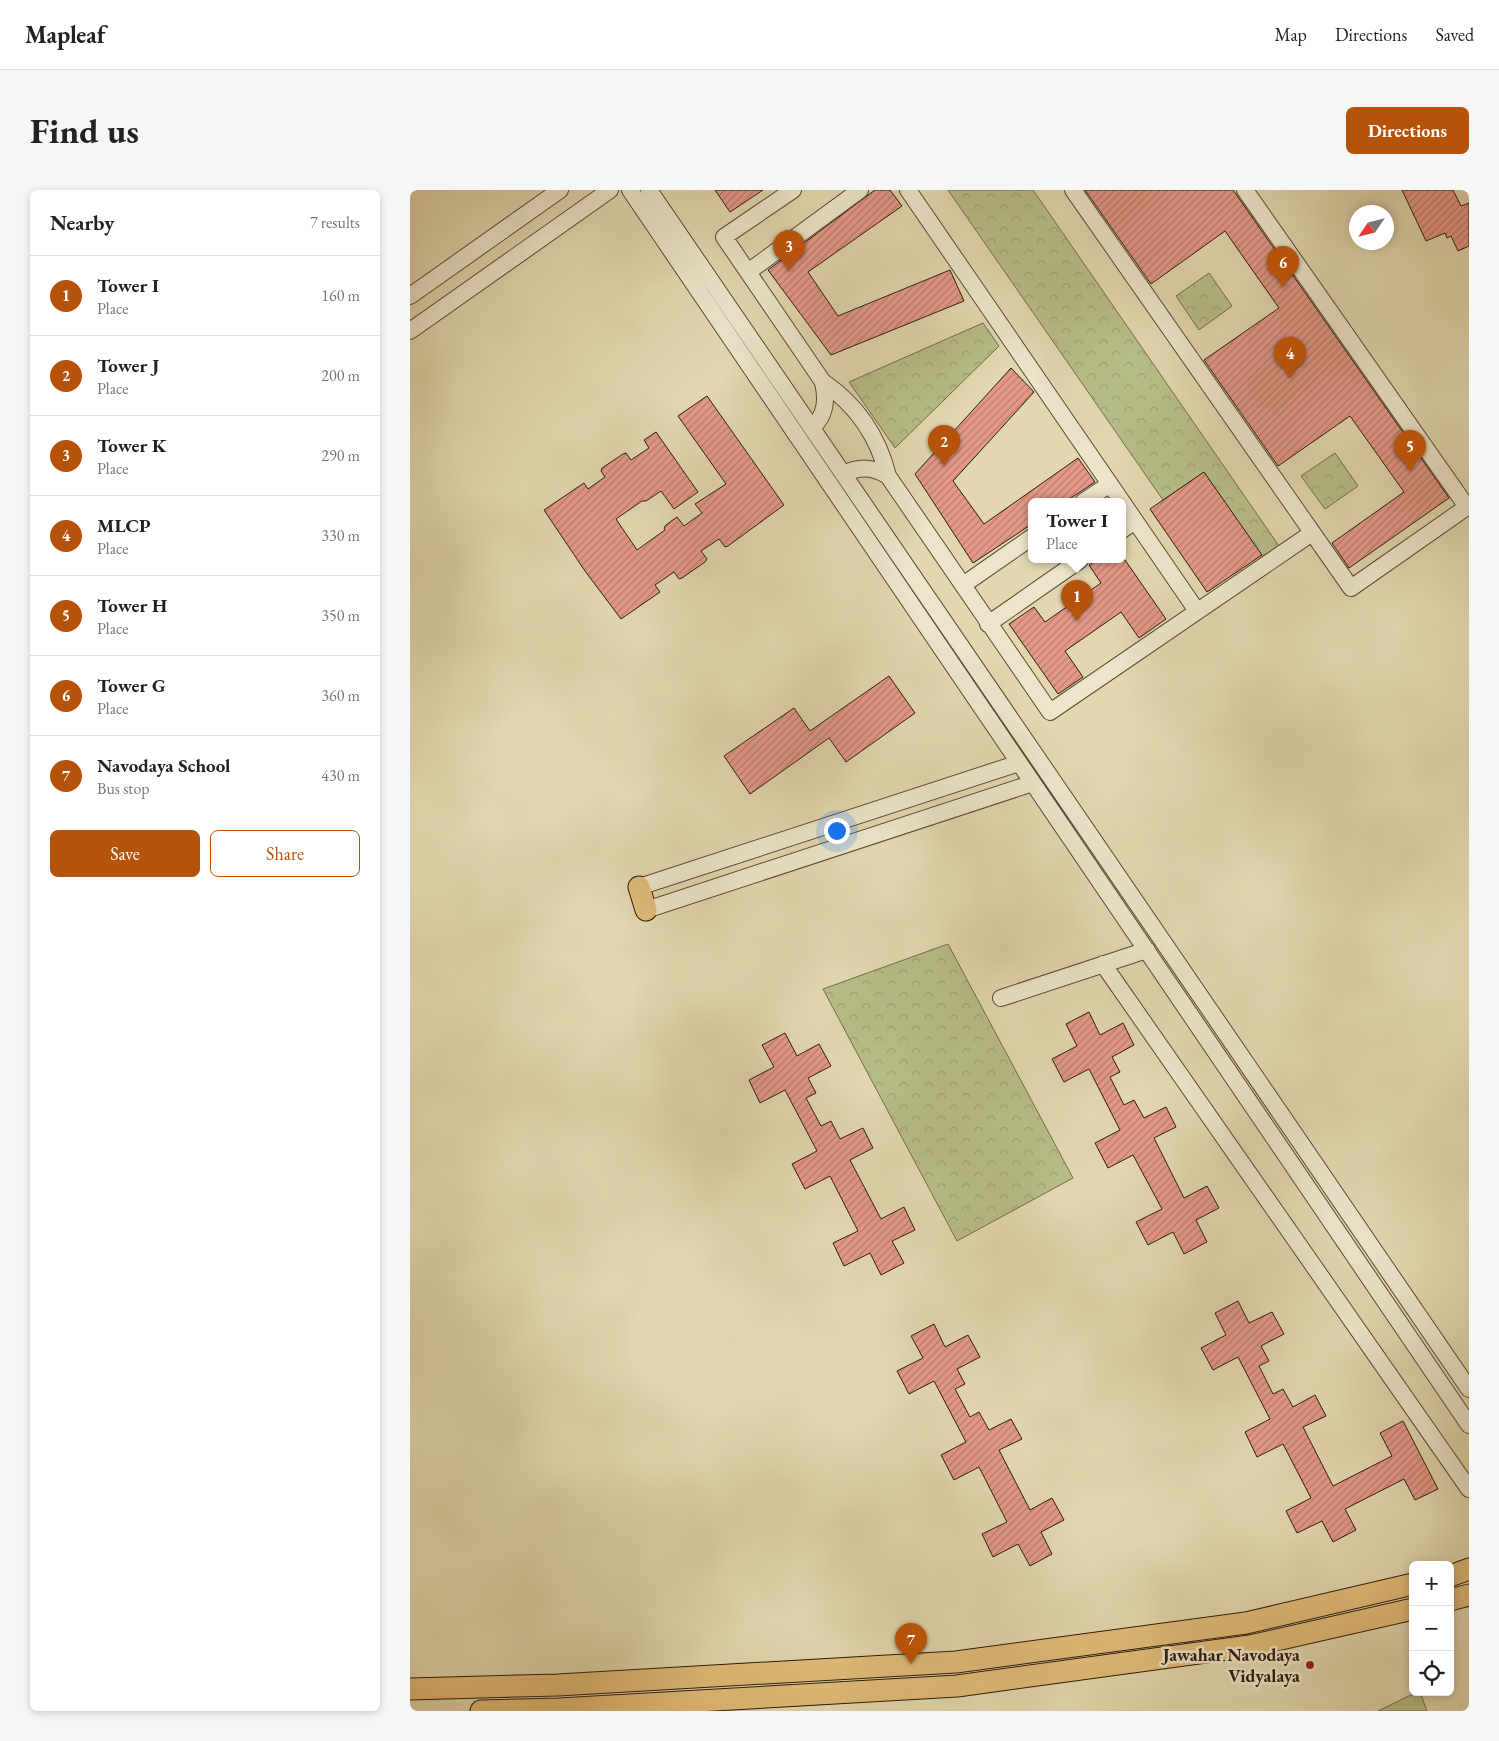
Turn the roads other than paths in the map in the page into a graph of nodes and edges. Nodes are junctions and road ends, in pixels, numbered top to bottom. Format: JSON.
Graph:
{"nodes":[{"id":1,"x":560,"y":190,"type":"edge"},
{"id":2,"x":610,"y":190,"type":"edge"},
{"id":3,"x":630,"y":190,"type":"edge"},
{"id":4,"x":649,"y":190,"type":"edge"},
{"id":5,"x":793,"y":190,"type":"edge"},
{"id":6,"x":860,"y":190,"type":"edge"},
{"id":7,"x":908,"y":190,"type":"edge"},
{"id":8,"x":1073,"y":190,"type":"edge"},
{"id":9,"x":1246,"y":190,"type":"edge"},
{"id":10,"x":748,"y":272,"type":"junction"},
{"id":11,"x":410,"y":296,"type":"edge"},
{"id":12,"x":410,"y":331,"type":"edge"},
{"id":13,"x":823,"y":382,"type":"junction"},
{"id":14,"x":812,"y":428,"type":"junction"},
{"id":15,"x":844,"y":474,"type":"junction"},
{"id":16,"x":888,"y":476,"type":"junction"},
{"id":17,"x":1110,"y":484,"type":"junction"},
{"id":18,"x":1089,"y":498,"type":"edge"},
{"id":19,"x":1116,"y":498,"type":"edge"},
{"id":20,"x":1128,"y":526,"type":"edge"},
{"id":21,"x":1312,"y":533,"type":"junction"},
{"id":22,"x":1028,"y":540,"type":"edge"},
{"id":23,"x":1076,"y":563,"type":"edge"},
{"id":24,"x":963,"y":585,"type":"junction"},
{"id":25,"x":1197,"y":612,"type":"junction"},
{"id":26,"x":988,"y":624,"type":"junction"},
{"id":27,"x":1019,"y":763,"type":"junction"},
{"id":28,"x":1033,"y":783,"type":"junction"},
{"id":29,"x":639,"y":888,"type":"joint"},
{"id":30,"x":646,"y":910,"type":"joint"},
{"id":31,"x":1147,"y":950,"type":"junction"},
{"id":32,"x":1104,"y":964,"type":"junction"},
{"id":33,"x":1001,"y":998,"type":"dead end"},
{"id":34,"x":1469,"y":1389,"type":"edge"},
{"id":35,"x":1469,"y":1425,"type":"edge"},
{"id":36,"x":1469,"y":1489,"type":"edge"},
{"id":37,"x":1469,"y":1569,"type":"edge"},
{"id":38,"x":1454,"y":1575,"type":"edge"},
{"id":39,"x":1409,"y":1585,"type":"edge"},
{"id":40,"x":1469,"y":1595,"type":"edge"},
{"id":41,"x":1454,"y":1599,"type":"edge"},
{"id":42,"x":1409,"y":1610,"type":"edge"},
{"id":43,"x":410,"y":1689,"type":"edge"},
{"id":44,"x":481,"y":1711,"type":"edge"}],
"edges":[{"from":1,"to":11,"type":"street"},
{"from":2,"to":12,"type":"street"},
{"from":3,"to":27,"type":"street"},
{"from":4,"to":14,"type":"street"},
{"from":5,"to":10,"type":"street"},
{"from":6,"to":10,"type":"street"},
{"from":7,"to":17,"type":"street"},
{"from":8,"to":21,"type":"street"},
{"from":9,"to":21,"type":"street"},
{"from":10,"to":13,"type":"street"},
{"from":13,"to":14,"type":"street"},
{"from":13,"to":16,"type":"street"},
{"from":14,"to":15,"type":"street"},
{"from":15,"to":16,"type":"street"},
{"from":15,"to":34,"type":"street"},
{"from":16,"to":24,"type":"street"},
{"from":17,"to":18,"type":"street"},
{"from":17,"to":19,"type":"street"},
{"from":20,"to":25,"type":"street"},
{"from":21,"to":25,"type":"street"},
{"from":22,"to":24,"type":"street"},
{"from":23,"to":26,"type":"street"},
{"from":24,"to":26,"type":"street"},
{"from":25,"to":26,"type":"street"},
{"from":27,"to":28,"type":"street"},
{"from":27,"to":29,"type":"street"},
{"from":28,"to":30,"type":"street"},
{"from":28,"to":31,"type":"street"},
{"from":29,"to":30,"type":"main road"},
{"from":31,"to":32,"type":"street"},
{"from":31,"to":35,"type":"street"},
{"from":32,"to":33,"type":"street"},
{"from":32,"to":36,"type":"street"},
{"from":37,"to":38,"type":"main road"},
{"from":39,"to":43,"type":"main road"},
{"from":40,"to":41,"type":"main road"},
{"from":42,"to":44,"type":"main road"}]}
